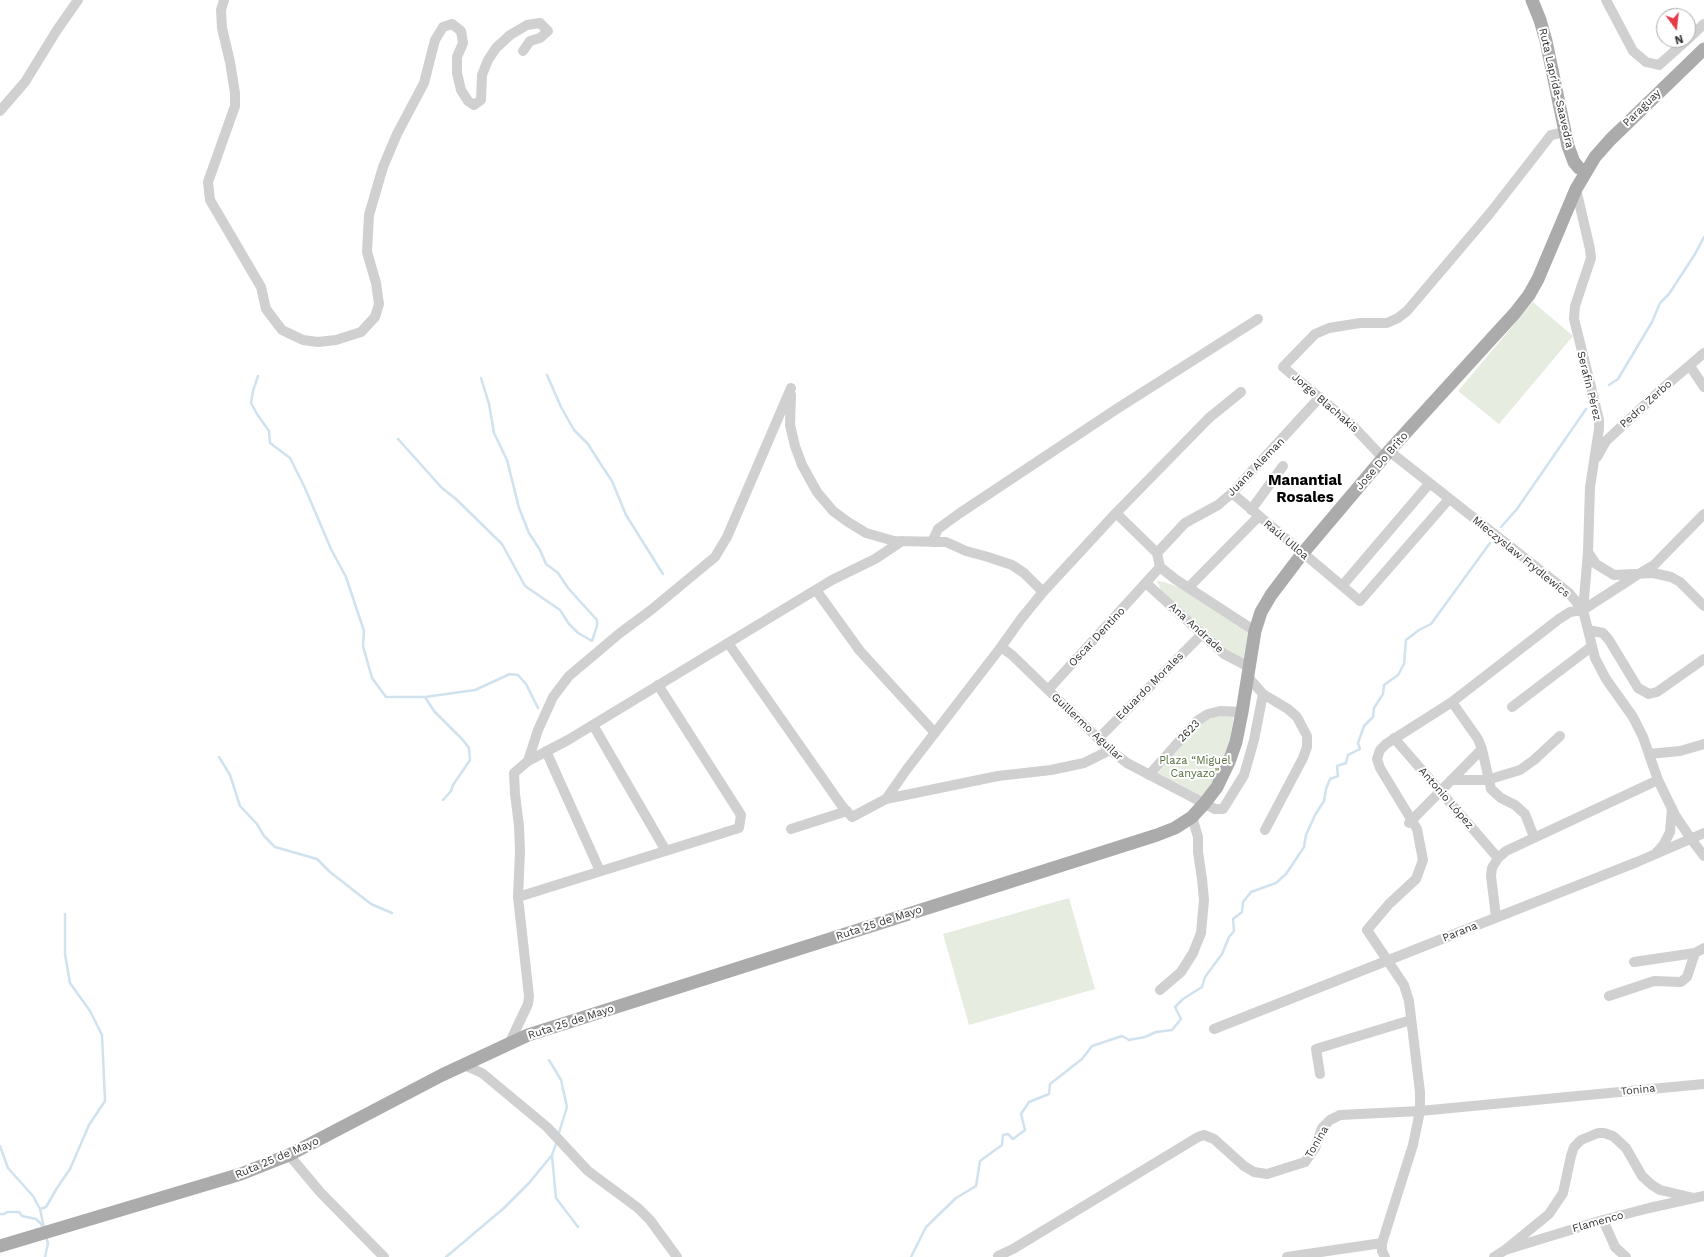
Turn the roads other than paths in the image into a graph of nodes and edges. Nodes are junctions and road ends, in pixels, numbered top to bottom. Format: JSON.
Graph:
{"nodes":[{"id":1,"x":78,"y":0,"type":"edge"},
{"id":2,"x":224,"y":0,"type":"edge"},
{"id":3,"x":1532,"y":0,"type":"edge"},
{"id":4,"x":1606,"y":0,"type":"edge"},
{"id":5,"x":1704,"y":24,"type":"edge"},
{"id":6,"x":1696,"y":31,"type":"edge"},
{"id":7,"x":1677,"y":48,"type":"edge"},
{"id":8,"x":1704,"y":49,"type":"edge"},
{"id":9,"x":522,"y":51,"type":"dead end"},
{"id":10,"x":0,"y":111,"type":"edge"},
{"id":11,"x":1565,"y":132,"type":"junction"},
{"id":12,"x":1585,"y":171,"type":"junction"},
{"id":13,"x":1576,"y":189,"type":"junction"},
{"id":14,"x":1258,"y":319,"type":"dead end"},
{"id":15,"x":1704,"y":353,"type":"edge"},
{"id":16,"x":1690,"y":366,"type":"junction"},
{"id":17,"x":1704,"y":387,"type":"edge"},
{"id":18,"x":1241,"y":392,"type":"dead end"},
{"id":19,"x":1320,"y":397,"type":"junction"},
{"id":20,"x":1386,"y":454,"type":"junction"},
{"id":21,"x":1594,"y":460,"type":"junction"},
{"id":22,"x":1283,"y":466,"type":"dead end"},
{"id":23,"x":1429,"y":484,"type":"junction"},
{"id":24,"x":1232,"y":493,"type":"junction"},
{"id":25,"x":1449,"y":499,"type":"junction"},
{"id":26,"x":1116,"y":513,"type":"junction"},
{"id":27,"x":1255,"y":513,"type":"junction"},
{"id":28,"x":1704,"y":514,"type":"edge"},
{"id":29,"x":902,"y":541,"type":"junction"},
{"id":30,"x":932,"y":542,"type":"junction"},
{"id":31,"x":1588,"y":552,"type":"junction"},
{"id":32,"x":1158,"y":553,"type":"junction"},
{"id":33,"x":1302,"y":554,"type":"junction"},
{"id":34,"x":1160,"y":567,"type":"junction"},
{"id":35,"x":1637,"y":575,"type":"junction"},
{"id":36,"x":1146,"y":583,"type":"junction"},
{"id":37,"x":1342,"y":586,"type":"junction"},
{"id":38,"x":1189,"y":587,"type":"junction"},
{"id":39,"x":816,"y":590,"type":"junction"},
{"id":40,"x":1043,"y":592,"type":"junction"},
{"id":41,"x":1704,"y":606,"type":"edge"},
{"id":42,"x":1583,"y":610,"type":"junction"},
{"id":43,"x":1588,"y":630,"type":"junction"},
{"id":44,"x":1255,"y":631,"type":"junction"},
{"id":45,"x":1202,"y":634,"type":"junction"},
{"id":46,"x":728,"y":643,"type":"junction"},
{"id":47,"x":1591,"y":647,"type":"junction"},
{"id":48,"x":1001,"y":648,"type":"junction"},
{"id":49,"x":1704,"y":659,"type":"edge"},
{"id":50,"x":1248,"y":672,"type":"junction"},
{"id":51,"x":658,"y":685,"type":"junction"},
{"id":52,"x":1048,"y":690,"type":"junction"},
{"id":53,"x":1263,"y":694,"type":"junction"},
{"id":54,"x":1452,"y":702,"type":"junction"},
{"id":55,"x":1512,"y":706,"type":"dead end"},
{"id":56,"x":1242,"y":712,"type":"junction"},
{"id":57,"x":593,"y":725,"type":"junction"},
{"id":58,"x":935,"y":733,"type":"junction"},
{"id":59,"x":1560,"y":736,"type":"dead end"},
{"id":60,"x":1394,"y":738,"type":"junction"},
{"id":61,"x":1098,"y":739,"type":"junction"},
{"id":62,"x":1704,"y":744,"type":"edge"},
{"id":63,"x":1482,"y":749,"type":"junction"},
{"id":64,"x":1110,"y":750,"type":"junction"},
{"id":65,"x":546,"y":751,"type":"junction"},
{"id":66,"x":1649,"y":754,"type":"junction"},
{"id":67,"x":528,"y":760,"type":"junction"},
{"id":68,"x":1149,"y":775,"type":"junction"},
{"id":69,"x":1451,"y":780,"type":"junction"},
{"id":70,"x":1487,"y":780,"type":"junction"},
{"id":71,"x":1658,"y":780,"type":"junction"},
{"id":72,"x":1440,"y":791,"type":"junction"},
{"id":73,"x":886,"y":800,"type":"junction"},
{"id":74,"x":1204,"y":804,"type":"junction"},
{"id":75,"x":1672,"y":808,"type":"junction"},
{"id":76,"x":847,"y":812,"type":"junction"},
{"id":77,"x":1192,"y":817,"type":"junction"},
{"id":78,"x":1410,"y":822,"type":"junction"},
{"id":79,"x":791,"y":830,"type":"dead end"},
{"id":80,"x":1265,"y":830,"type":"dead end"},
{"id":81,"x":1704,"y":833,"type":"edge"},
{"id":82,"x":1157,"y":835,"type":"joint"},
{"id":83,"x":1534,"y":837,"type":"junction"},
{"id":84,"x":1691,"y":839,"type":"junction"},
{"id":85,"x":666,"y":851,"type":"junction"},
{"id":86,"x":1654,"y":855,"type":"junction"},
{"id":87,"x":1704,"y":856,"type":"edge"},
{"id":88,"x":1498,"y":858,"type":"junction"},
{"id":89,"x":600,"y":871,"type":"junction"},
{"id":90,"x":518,"y":897,"type":"junction"},
{"id":91,"x":1496,"y":917,"type":"junction"},
{"id":92,"x":1699,"y":951,"type":"edge"},
{"id":93,"x":1388,"y":959,"type":"junction"},
{"id":94,"x":1634,"y":962,"type":"dead end"},
{"id":95,"x":1160,"y":990,"type":"dead end"},
{"id":96,"x":1609,"y":996,"type":"dead end"},
{"id":97,"x":1411,"y":1020,"type":"junction"},
{"id":98,"x":1214,"y":1029,"type":"dead end"},
{"id":99,"x":510,"y":1042,"type":"junction"},
{"id":100,"x":464,"y":1065,"type":"junction"},
{"id":101,"x":1320,"y":1074,"type":"dead end"},
{"id":102,"x":1704,"y":1084,"type":"edge"},
{"id":103,"x":1420,"y":1111,"type":"junction"},
{"id":104,"x":289,"y":1155,"type":"junction"},
{"id":105,"x":1699,"y":1197,"type":"edge"},
{"id":106,"x":1604,"y":1220,"type":"junction"},
{"id":107,"x":1382,"y":1243,"type":"junction"},
{"id":108,"x":0,"y":1246,"type":"edge"},
{"id":109,"x":1505,"y":1250,"type":"junction"},
{"id":110,"x":1016,"y":1253,"type":"edge"},
{"id":111,"x":998,"y":1256,"type":"dead end"},
{"id":112,"x":384,"y":1257,"type":"edge"},
{"id":113,"x":677,"y":1257,"type":"edge"},
{"id":114,"x":1287,"y":1257,"type":"edge"},
{"id":115,"x":1385,"y":1257,"type":"edge"},
{"id":116,"x":1494,"y":1257,"type":"edge"},
{"id":117,"x":1626,"y":1257,"type":"edge"}],
"edges":[{"from":1,"to":10,"type":"street"},
{"from":2,"to":9,"type":"street"},
{"from":3,"to":11,"type":"main road","name":"Ruta Laprida-Saavedra"},
{"from":4,"to":7,"type":"street"},
{"from":5,"to":6,"type":"street"},
{"from":8,"to":12,"type":"main road","name":"Paraguay"},
{"from":11,"to":12,"type":"main road","name":"Ruta Laprida-Saavedra"},
{"from":11,"to":19,"type":"street","name":"Jorge Blachakis"},
{"from":12,"to":13,"type":"main road","name":"Jose Do Brito"},
{"from":13,"to":20,"type":"main road","name":"Jose Do Brito"},
{"from":13,"to":21,"type":"street","name":"Serafin Pérez"},
{"from":14,"to":30,"type":"street"},
{"from":15,"to":16,"type":"street","name":"Pedro Zerbo"},
{"from":16,"to":17,"type":"street"},
{"from":16,"to":21,"type":"street","name":"Pedro Zerbo"},
{"from":18,"to":26,"type":"street"},
{"from":19,"to":20,"type":"street","name":"Jorge Blachakis"},
{"from":19,"to":24,"type":"street","name":"Juana Aleman"},
{"from":20,"to":23,"type":"street","name":"Mieczyslaw Frydlewics"},
{"from":20,"to":33,"type":"main road","name":"Jose Do Brito"},
{"from":21,"to":31,"type":"street","name":"Serafin Pérez"},
{"from":22,"to":27,"type":"street"},
{"from":23,"to":25,"type":"street","name":"Mieczyslaw Frydlewics"},
{"from":23,"to":37,"type":"street"},
{"from":24,"to":27,"type":"street","name":"Raúl Ulloa"},
{"from":24,"to":32,"type":"street","name":"Juana Aleman"},
{"from":25,"to":37,"type":"street","name":"Raúl Ulloa"},
{"from":25,"to":42,"type":"street","name":"Mieczyslaw Frydlewics"},
{"from":26,"to":32,"type":"street"},
{"from":26,"to":40,"type":"street"},
{"from":27,"to":33,"type":"street","name":"Raúl Ulloa"},
{"from":27,"to":38,"type":"street"},
{"from":28,"to":35,"type":"street"},
{"from":29,"to":30,"type":"street"},
{"from":29,"to":39,"type":"street"},
{"from":29,"to":67,"type":"street"},
{"from":30,"to":40,"type":"street"},
{"from":31,"to":35,"type":"street"},
{"from":31,"to":42,"type":"street","name":"Serafin Pérez"},
{"from":32,"to":34,"type":"street"},
{"from":33,"to":37,"type":"street","name":"Raúl Ulloa"},
{"from":33,"to":44,"type":"main road","name":"Jose Do Brito"},
{"from":34,"to":36,"type":"street"},
{"from":34,"to":38,"type":"street"},
{"from":35,"to":41,"type":"street"},
{"from":35,"to":42,"type":"street"},
{"from":36,"to":45,"type":"street","name":"Ana Andrade"},
{"from":36,"to":52,"type":"street","name":"Oscar Dentino"},
{"from":38,"to":44,"type":"street"},
{"from":39,"to":46,"type":"street"},
{"from":39,"to":58,"type":"street"},
{"from":40,"to":48,"type":"street"},
{"from":42,"to":43,"type":"street","name":"Mieczyslaw Frydlewics"},
{"from":42,"to":54,"type":"street"},
{"from":43,"to":47,"type":"street","name":"Mieczyslaw Frydlewics"},
{"from":43,"to":49,"type":"street"},
{"from":44,"to":50,"type":"main road","name":"Jose Do Brito"},
{"from":45,"to":50,"type":"street","name":"Ana Andrade"},
{"from":45,"to":61,"type":"street","name":"Eduardo Morales"},
{"from":46,"to":51,"type":"street"},
{"from":46,"to":76,"type":"street"},
{"from":47,"to":55,"type":"street"},
{"from":47,"to":66,"type":"street","name":"Mieczyslaw Frydlewics"},
{"from":48,"to":52,"type":"street","name":"Guillermo Aguilar"},
{"from":48,"to":58,"type":"street"},
{"from":50,"to":53,"type":"street"},
{"from":50,"to":56,"type":"main road","name":"Jose Do Brito"},
{"from":51,"to":57,"type":"street"},
{"from":51,"to":85,"type":"street"},
{"from":52,"to":61,"type":"street","name":"Guillermo Aguilar"},
{"from":53,"to":74,"type":"street","name":"Guillermo Aguilar"},
{"from":53,"to":80,"type":"street"},
{"from":54,"to":60,"type":"street"},
{"from":54,"to":63,"type":"street"},
{"from":56,"to":68,"type":"street","name":"2623"},
{"from":56,"to":74,"type":"main road","name":"Jose Do Brito"},
{"from":57,"to":65,"type":"street"},
{"from":57,"to":85,"type":"street"},
{"from":58,"to":73,"type":"street"},
{"from":59,"to":70,"type":"street"},
{"from":60,"to":72,"type":"street","name":"Antonio López"},
{"from":60,"to":78,"type":"street"},
{"from":61,"to":64,"type":"street","name":"Guillermo Aguilar"},
{"from":62,"to":66,"type":"street"},
{"from":63,"to":69,"type":"street"},
{"from":63,"to":70,"type":"street"},
{"from":64,"to":68,"type":"street","name":"Guillermo Aguilar"},
{"from":64,"to":73,"type":"street"},
{"from":65,"to":67,"type":"street"},
{"from":65,"to":89,"type":"street"},
{"from":66,"to":71,"type":"street","name":"Mieczyslaw Frydlewics"},
{"from":67,"to":90,"type":"street"},
{"from":68,"to":74,"type":"street","name":"Guillermo Aguilar"},
{"from":69,"to":70,"type":"street"},
{"from":69,"to":72,"type":"street"},
{"from":70,"to":83,"type":"street"},
{"from":71,"to":75,"type":"street","name":"Mieczyslaw Frydlewics"},
{"from":71,"to":83,"type":"street"},
{"from":72,"to":78,"type":"street"},
{"from":72,"to":88,"type":"street","name":"Antonio López"},
{"from":73,"to":76,"type":"street"},
{"from":74,"to":77,"type":"main road","name":"Jose Do Brito"},
{"from":75,"to":84,"type":"street","name":"Mieczyslaw Frydlewics"},
{"from":75,"to":86,"type":"street"},
{"from":76,"to":79,"type":"street"},
{"from":77,"to":82,"type":"main road","name":"Jose Do Brito"},
{"from":77,"to":95,"type":"street"},
{"from":78,"to":93,"type":"street"},
{"from":81,"to":84,"type":"street","name":"Parana"},
{"from":82,"to":99,"type":"main road","name":"Ruta 25 de Mayo"},
{"from":83,"to":88,"type":"street"},
{"from":84,"to":86,"type":"street","name":"Parana"},
{"from":84,"to":87,"type":"street","name":"Mieczyslaw Frydlewics"},
{"from":85,"to":89,"type":"street"},
{"from":86,"to":91,"type":"street","name":"Parana"},
{"from":88,"to":91,"type":"street"},
{"from":89,"to":90,"type":"street"},
{"from":90,"to":99,"type":"street"},
{"from":91,"to":93,"type":"street","name":"Parana"},
{"from":92,"to":94,"type":"street"},
{"from":92,"to":96,"type":"street"},
{"from":93,"to":97,"type":"street"},
{"from":93,"to":98,"type":"street","name":"Parana"},
{"from":97,"to":101,"type":"street"},
{"from":97,"to":103,"type":"street"},
{"from":99,"to":100,"type":"main road","name":"Ruta 25 de Mayo"},
{"from":100,"to":104,"type":"main road","name":"Ruta 25 de Mayo"},
{"from":100,"to":113,"type":"street"},
{"from":102,"to":103,"type":"street","name":"Tonina"},
{"from":103,"to":107,"type":"street"},
{"from":103,"to":110,"type":"street","name":"Tonina"},
{"from":104,"to":108,"type":"main road","name":"Ruta 25 de Mayo"},
{"from":104,"to":112,"type":"street"},
{"from":105,"to":106,"type":"street","name":"Flamenco"},
{"from":105,"to":109,"type":"street"},
{"from":106,"to":109,"type":"street","name":"Flamenco"},
{"from":106,"to":117,"type":"street"},
{"from":107,"to":114,"type":"street"},
{"from":107,"to":115,"type":"street"},
{"from":109,"to":116,"type":"street","name":"Flamenco"},
{"from":110,"to":111,"type":"street","name":"Tonina"}]}
